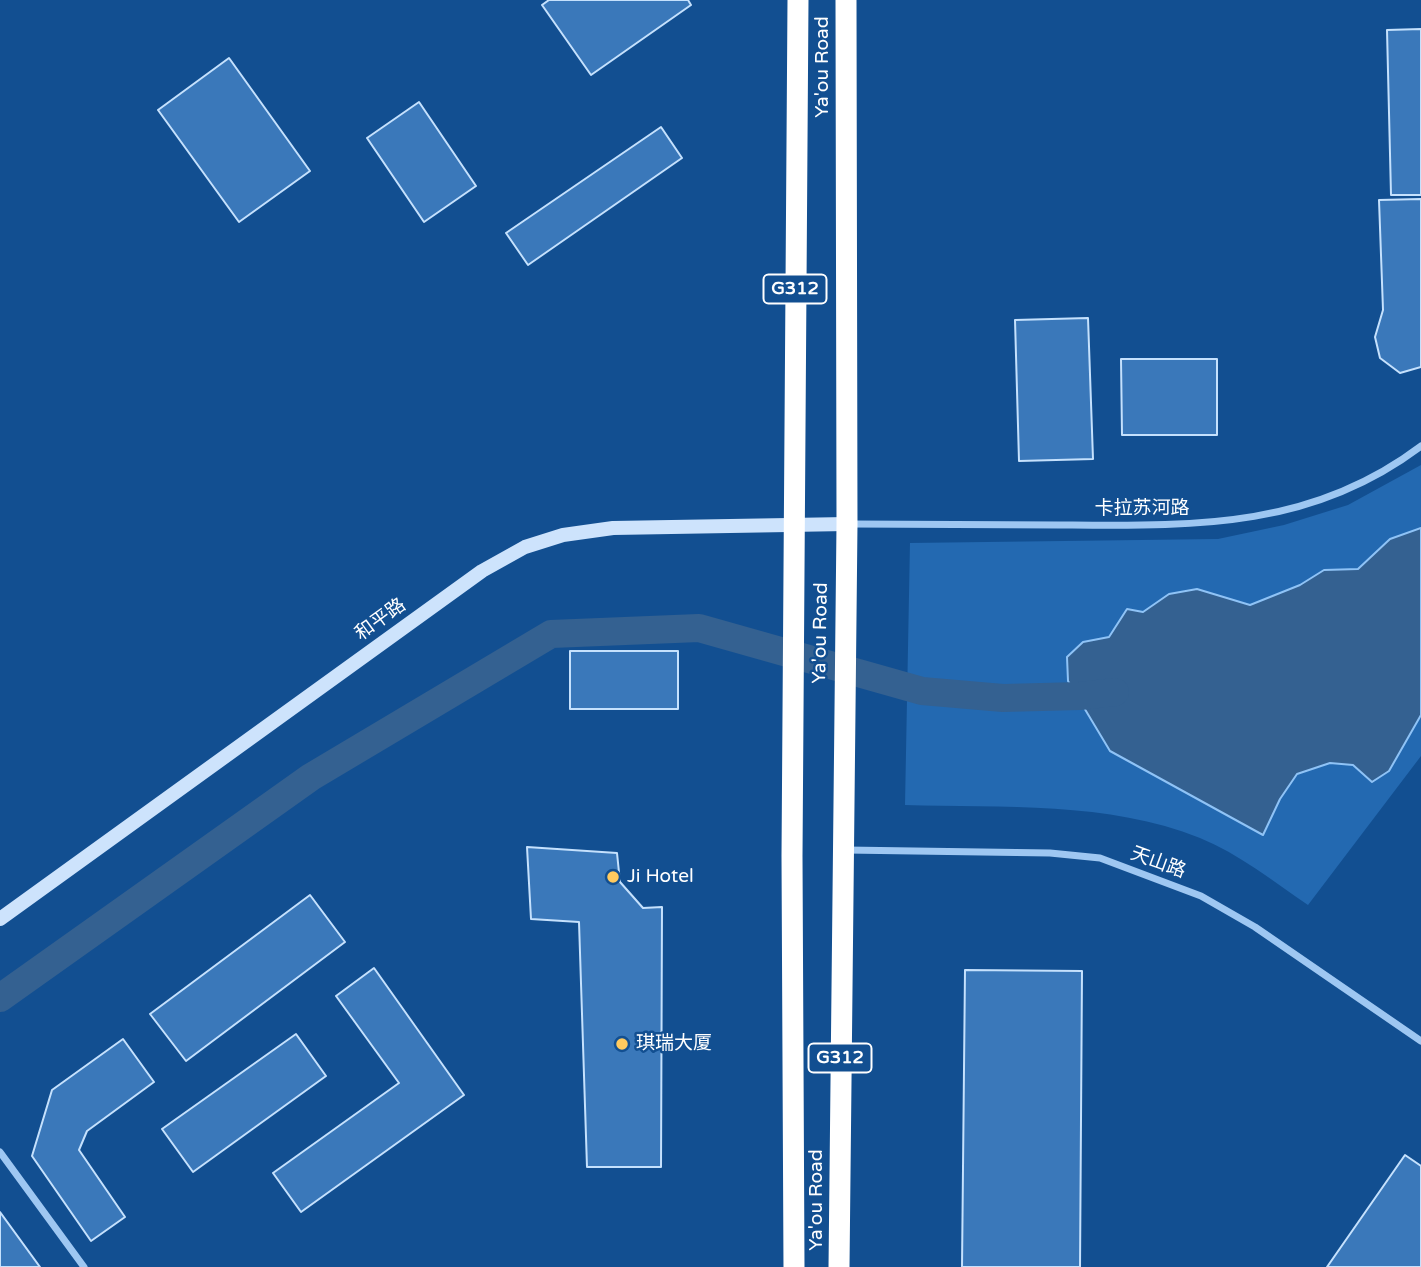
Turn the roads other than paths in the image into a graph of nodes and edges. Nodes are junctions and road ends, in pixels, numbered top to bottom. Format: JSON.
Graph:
{"nodes":[{"id":1,"x":798,"y":0,"type":"edge"},
{"id":2,"x":846,"y":0,"type":"edge"},
{"id":3,"x":1421,"y":446,"type":"edge"},
{"id":4,"x":793,"y":524,"type":"junction"},
{"id":5,"x":847,"y":524,"type":"junction"},
{"id":6,"x":841,"y":850,"type":"junction"},
{"id":7,"x":0,"y":919,"type":"edge"},
{"id":8,"x":1421,"y":1041,"type":"edge"},
{"id":9,"x":0,"y":1152,"type":"edge"},
{"id":10,"x":84,"y":1267,"type":"edge"},
{"id":11,"x":794,"y":1267,"type":"edge"},
{"id":12,"x":839,"y":1267,"type":"edge"}],
"edges":[{"from":1,"to":4,"type":"highway","name":"Ya'ou Road","number":"G312"},
{"from":2,"to":5,"type":"highway","name":"Ya'ou Road","number":"G312"},
{"from":3,"to":5,"type":"street","name":"卡拉苏河路"},
{"from":4,"to":5,"type":"street","name":"和平路"},
{"from":4,"to":7,"type":"street","name":"和平路"},
{"from":4,"to":11,"type":"highway","name":"Ya'ou Road","number":"G312"},
{"from":5,"to":6,"type":"highway","name":"Ya'ou Road","number":"G312"},
{"from":6,"to":8,"type":"street","name":"天山路"},
{"from":6,"to":12,"type":"highway","name":"Ya'ou Road","number":"G312"},
{"from":9,"to":10,"type":"street"}]}
